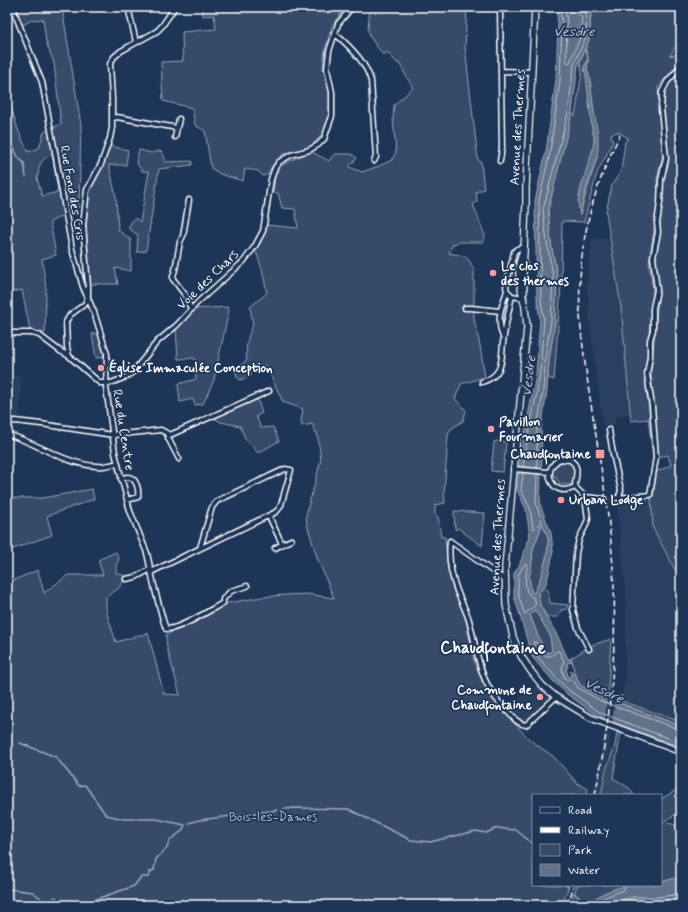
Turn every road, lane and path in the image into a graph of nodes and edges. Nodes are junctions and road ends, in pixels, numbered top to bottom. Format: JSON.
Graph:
{"nodes":[{"id":1,"x":14,"y":7,"type":"edge"},
{"id":2,"x":128,"y":7,"type":"edge"},
{"id":3,"x":175,"y":7,"type":"edge"},
{"id":4,"x":352,"y":7,"type":"edge"},
{"id":5,"x":500,"y":7,"type":"edge"},
{"id":6,"x":535,"y":7,"type":"edge"},
{"id":7,"x":334,"y":33,"type":"junction"},
{"id":8,"x":136,"y":42,"type":"junction"},
{"id":9,"x":681,"y":66,"type":"edge"},
{"id":10,"x":501,"y":71,"type":"junction"},
{"id":11,"x":532,"y":72,"type":"junction"},
{"id":12,"x":112,"y":118,"type":"junction"},
{"id":13,"x":179,"y":119,"type":"dead end"},
{"id":14,"x":177,"y":128,"type":"junction"},
{"id":15,"x":176,"y":137,"type":"dead end"},
{"id":16,"x":374,"y":162,"type":"dead end"},
{"id":17,"x":500,"y":162,"type":"dead end"},
{"id":18,"x":189,"y":200,"type":"dead end"},
{"id":19,"x":524,"y":247,"type":"junction"},
{"id":20,"x":507,"y":291,"type":"junction"},
{"id":21,"x":512,"y":296,"type":"junction"},
{"id":22,"x":88,"y":297,"type":"junction"},
{"id":23,"x":524,"y":298,"type":"junction"},
{"id":24,"x":81,"y":308,"type":"junction"},
{"id":25,"x":465,"y":308,"type":"dead end"},
{"id":26,"x":191,"y":310,"type":"junction"},
{"id":27,"x":500,"y":311,"type":"junction"},
{"id":28,"x":94,"y":312,"type":"junction"},
{"id":29,"x":7,"y":333,"type":"edge"},
{"id":30,"x":503,"y":337,"type":"junction"},
{"id":31,"x":67,"y":345,"type":"junction"},
{"id":32,"x":60,"y":351,"type":"junction"},
{"id":33,"x":70,"y":356,"type":"junction"},
{"id":34,"x":482,"y":382,"type":"dead end"},
{"id":35,"x":107,"y":383,"type":"junction"},
{"id":36,"x":269,"y":391,"type":"dead end"},
{"id":37,"x":7,"y":423,"type":"edge"},
{"id":38,"x":609,"y":430,"type":"dead end"},
{"id":39,"x":7,"y":434,"type":"edge"},
{"id":40,"x":168,"y":434,"type":"junction"},
{"id":41,"x":113,"y":435,"type":"junction"},
{"id":42,"x":179,"y":459,"type":"dead end"},
{"id":43,"x":118,"y":464,"type":"junction"},
{"id":44,"x":513,"y":469,"type":"junction"},
{"id":45,"x":549,"y":472,"type":"junction"},
{"id":46,"x":121,"y":479,"type":"junction"},
{"id":47,"x":575,"y":487,"type":"junction"},
{"id":48,"x":585,"y":497,"type":"junction"},
{"id":49,"x":604,"y":499,"type":"tunnel mouth"},
{"id":50,"x":127,"y":500,"type":"junction"},
{"id":51,"x":269,"y":516,"type":"junction"},
{"id":52,"x":291,"y":540,"type":"dead end"},
{"id":53,"x":282,"y":544,"type":"junction"},
{"id":54,"x":200,"y":548,"type":"junction"},
{"id":55,"x":275,"y":548,"type":"dead end"},
{"id":56,"x":151,"y":570,"type":"junction"},
{"id":57,"x":126,"y":579,"type":"dead end"},
{"id":58,"x":505,"y":580,"type":"junction"},
{"id":59,"x":247,"y":586,"type":"dead end"},
{"id":60,"x":589,"y":649,"type":"dead end"},
{"id":61,"x":556,"y":697,"type":"junction"},
{"id":62,"x":681,"y":752,"type":"edge"}],
"edges":[{"from":1,"to":22,"type":"street","name":"Rue Fond des Cris"},
{"from":2,"to":8,"type":"street"},
{"from":3,"to":8,"type":"street"},
{"from":4,"to":7,"type":"street","name":"Voie des Chars"},
{"from":5,"to":10,"type":"street"},
{"from":6,"to":11,"type":"main road","name":"Avenue des Thermes"},
{"from":7,"to":16,"type":"street"},
{"from":7,"to":26,"type":"street","name":"Voie des Chars"},
{"from":8,"to":12,"type":"street"},
{"from":9,"to":38,"type":"street"},
{"from":10,"to":11,"type":"street"},
{"from":10,"to":17,"type":"street"},
{"from":11,"to":19,"type":"main road","name":"Avenue des Thermes"},
{"from":12,"to":14,"type":"street"},
{"from":12,"to":22,"type":"street"},
{"from":13,"to":14,"type":"street"},
{"from":14,"to":15,"type":"street"},
{"from":18,"to":26,"type":"street"},
{"from":19,"to":20,"type":"street"},
{"from":19,"to":23,"type":"main road","name":"Avenue des Thermes"},
{"from":20,"to":21,"type":"street"},
{"from":20,"to":27,"type":"street"},
{"from":21,"to":23,"type":"street"},
{"from":21,"to":30,"type":"street"},
{"from":22,"to":24,"type":"street"},
{"from":22,"to":28,"type":"street","name":"Rue Fond des Cris"},
{"from":23,"to":44,"type":"main road","name":"Avenue des Thermes"},
{"from":24,"to":28,"type":"street"},
{"from":24,"to":31,"type":"street"},
{"from":25,"to":27,"type":"street"},
{"from":26,"to":35,"type":"street","name":"Voie des Chars"},
{"from":27,"to":30,"type":"street"},
{"from":28,"to":35,"type":"street","name":"Rue Fond des Cris"},
{"from":29,"to":32,"type":"street"},
{"from":30,"to":34,"type":"street"},
{"from":31,"to":32,"type":"street"},
{"from":31,"to":33,"type":"street"},
{"from":32,"to":33,"type":"street"},
{"from":33,"to":35,"type":"street"},
{"from":35,"to":41,"type":"street","name":"Rue du Centre"},
{"from":36,"to":40,"type":"street"},
{"from":37,"to":41,"type":"street"},
{"from":39,"to":43,"type":"street"},
{"from":40,"to":41,"type":"street"},
{"from":40,"to":42,"type":"street"},
{"from":41,"to":43,"type":"street","name":"Rue du Centre"},
{"from":43,"to":46,"type":"street","name":"Rue du Centre"},
{"from":44,"to":45,"type":"street"},
{"from":44,"to":58,"type":"main road","name":"Avenue des Thermes"},
{"from":45,"to":47,"type":"street"},
{"from":45,"to":47,"type":"street"},
{"from":46,"to":50,"type":"street","name":"Rue du Centre"},
{"from":46,"to":50,"type":"street","name":"Rue du Centre"},
{"from":47,"to":48,"type":"street"},
{"from":48,"to":49,"type":"street"},
{"from":48,"to":60,"type":"street"},
{"from":50,"to":56,"type":"street","name":"Rue du Centre"},
{"from":51,"to":53,"type":"street"},
{"from":51,"to":54,"type":"street"},
{"from":51,"to":54,"type":"street"},
{"from":52,"to":53,"type":"street"},
{"from":53,"to":55,"type":"street"},
{"from":54,"to":56,"type":"street"},
{"from":56,"to":57,"type":"street"},
{"from":56,"to":59,"type":"street","name":"Rue du Centre"},
{"from":58,"to":61,"type":"main road","name":"Avenue des Thermes"},
{"from":58,"to":61,"type":"street"},
{"from":61,"to":62,"type":"main road","name":"Avenue des Thermes"}]}
